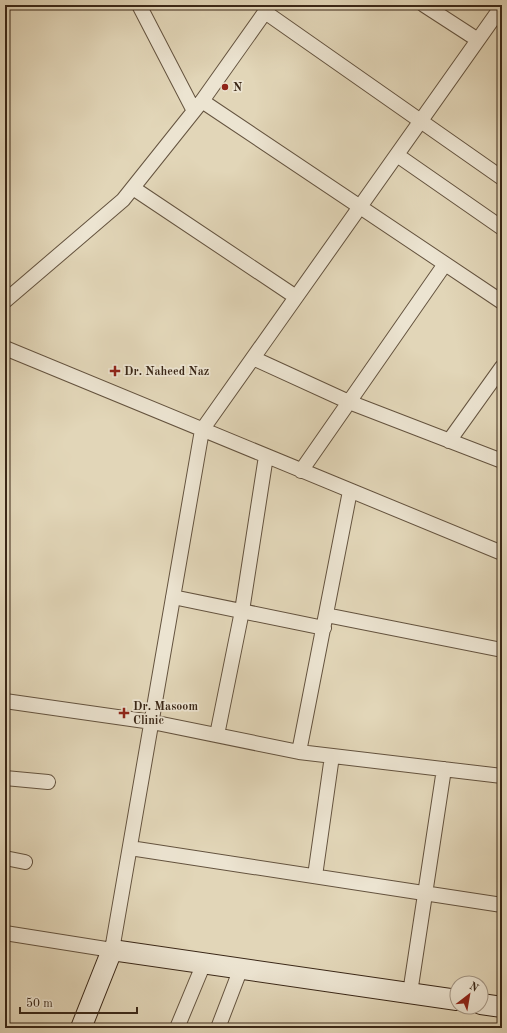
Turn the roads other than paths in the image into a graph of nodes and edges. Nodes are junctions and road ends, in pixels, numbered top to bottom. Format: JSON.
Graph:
{"nodes":[{"id":1,"x":139,"y":5,"type":"edge"},
{"id":2,"x":424,"y":5,"type":"edge"},
{"id":3,"x":502,"y":6,"type":"edge"},
{"id":4,"x":268,"y":9,"type":"edge"},
{"id":5,"x":478,"y":40,"type":"junction"},
{"id":6,"x":198,"y":106,"type":"junction"},
{"id":7,"x":420,"y":121,"type":"junction"},
{"id":8,"x":397,"y":155,"type":"junction"},
{"id":9,"x":502,"y":178,"type":"edge"},
{"id":10,"x":133,"y":188,"type":"junction"},
{"id":11,"x":360,"y":207,"type":"junction"},
{"id":12,"x":502,"y":228,"type":"edge"},
{"id":13,"x":445,"y":264,"type":"junction"},
{"id":14,"x":296,"y":297,"type":"junction"},
{"id":15,"x":5,"y":301,"type":"edge"},
{"id":16,"x":502,"y":302,"type":"edge"},
{"id":17,"x":5,"y":348,"type":"edge"},
{"id":18,"x":252,"y":358,"type":"junction"},
{"id":19,"x":502,"y":368,"type":"edge"},
{"id":20,"x":349,"y":402,"type":"junction"},
{"id":21,"x":202,"y":430,"type":"junction"},
{"id":22,"x":449,"y":441,"type":"junction"},
{"id":23,"x":266,"y":456,"type":"junction"},
{"id":24,"x":502,"y":461,"type":"edge"},
{"id":25,"x":302,"y":471,"type":"junction"},
{"id":26,"x":350,"y":491,"type":"junction"},
{"id":27,"x":502,"y":553,"type":"edge"},
{"id":28,"x":173,"y":597,"type":"junction"},
{"id":29,"x":242,"y":611,"type":"junction"},
{"id":30,"x":325,"y":622,"type":"junction"},
{"id":31,"x":502,"y":650,"type":"edge"},
{"id":32,"x":5,"y":701,"type":"edge"},
{"id":33,"x":152,"y":722,"type":"junction"},
{"id":34,"x":217,"y":735,"type":"junction"},
{"id":35,"x":300,"y":752,"type":"junction"},
{"id":36,"x":332,"y":756,"type":"junction"},
{"id":37,"x":444,"y":769,"type":"junction"},
{"id":38,"x":502,"y":776,"type":"edge"},
{"id":39,"x":5,"y":778,"type":"edge"},
{"id":40,"x":48,"y":782,"type":"dead end"},
{"id":41,"x":130,"y":848,"type":"junction"},
{"id":42,"x":5,"y":858,"type":"edge"},
{"id":43,"x":25,"y":862,"type":"dead end"},
{"id":44,"x":315,"y":876,"type":"junction"},
{"id":45,"x":425,"y":893,"type":"junction"},
{"id":46,"x":502,"y":905,"type":"edge"},
{"id":47,"x":5,"y":933,"type":"edge"},
{"id":48,"x":112,"y":950,"type":"junction"},
{"id":49,"x":204,"y":963,"type":"junction"},
{"id":50,"x":241,"y":968,"type":"junction"},
{"id":51,"x":410,"y":993,"type":"junction"},
{"id":52,"x":449,"y":999,"type":"edge"},
{"id":53,"x":489,"y":1005,"type":"edge"},
{"id":54,"x":502,"y":1007,"type":"edge"},
{"id":55,"x":81,"y":1028,"type":"edge"},
{"id":56,"x":177,"y":1028,"type":"edge"},
{"id":57,"x":218,"y":1028,"type":"edge"}],
"edges":[{"from":1,"to":6,"type":"street"},
{"from":2,"to":5,"type":"street"},
{"from":3,"to":5,"type":"street"},
{"from":4,"to":6,"type":"street"},
{"from":4,"to":7,"type":"street"},
{"from":5,"to":7,"type":"street"},
{"from":6,"to":10,"type":"street"},
{"from":6,"to":11,"type":"street"},
{"from":7,"to":8,"type":"street"},
{"from":7,"to":9,"type":"street"},
{"from":8,"to":11,"type":"street"},
{"from":8,"to":12,"type":"street"},
{"from":10,"to":14,"type":"street"},
{"from":10,"to":15,"type":"street"},
{"from":11,"to":13,"type":"street"},
{"from":11,"to":14,"type":"street"},
{"from":13,"to":16,"type":"street"},
{"from":13,"to":20,"type":"street"},
{"from":14,"to":18,"type":"street"},
{"from":17,"to":21,"type":"street"},
{"from":18,"to":20,"type":"street"},
{"from":18,"to":21,"type":"street"},
{"from":19,"to":22,"type":"street"},
{"from":20,"to":22,"type":"street"},
{"from":20,"to":25,"type":"street"},
{"from":21,"to":23,"type":"street"},
{"from":21,"to":28,"type":"street"},
{"from":22,"to":24,"type":"street"},
{"from":23,"to":25,"type":"street"},
{"from":23,"to":29,"type":"street"},
{"from":25,"to":26,"type":"street"},
{"from":26,"to":27,"type":"street"},
{"from":26,"to":30,"type":"street"},
{"from":28,"to":29,"type":"street"},
{"from":28,"to":33,"type":"street"},
{"from":29,"to":30,"type":"street"},
{"from":29,"to":34,"type":"street"},
{"from":30,"to":31,"type":"street"},
{"from":30,"to":35,"type":"street"},
{"from":32,"to":33,"type":"street"},
{"from":33,"to":34,"type":"street"},
{"from":33,"to":41,"type":"street"},
{"from":34,"to":35,"type":"street"},
{"from":35,"to":36,"type":"street"},
{"from":36,"to":37,"type":"street"},
{"from":36,"to":44,"type":"street"},
{"from":37,"to":38,"type":"street"},
{"from":37,"to":45,"type":"street"},
{"from":39,"to":40,"type":"street"},
{"from":41,"to":44,"type":"street"},
{"from":41,"to":48,"type":"street"},
{"from":42,"to":43,"type":"street"},
{"from":44,"to":45,"type":"street"},
{"from":45,"to":46,"type":"street"},
{"from":45,"to":51,"type":"street"},
{"from":47,"to":48,"type":"street"},
{"from":48,"to":49,"type":"street"},
{"from":48,"to":55,"type":"street"},
{"from":49,"to":50,"type":"street"},
{"from":49,"to":56,"type":"street"},
{"from":50,"to":51,"type":"street"},
{"from":50,"to":57,"type":"street"},
{"from":51,"to":52,"type":"street"},
{"from":53,"to":54,"type":"street"}]}
